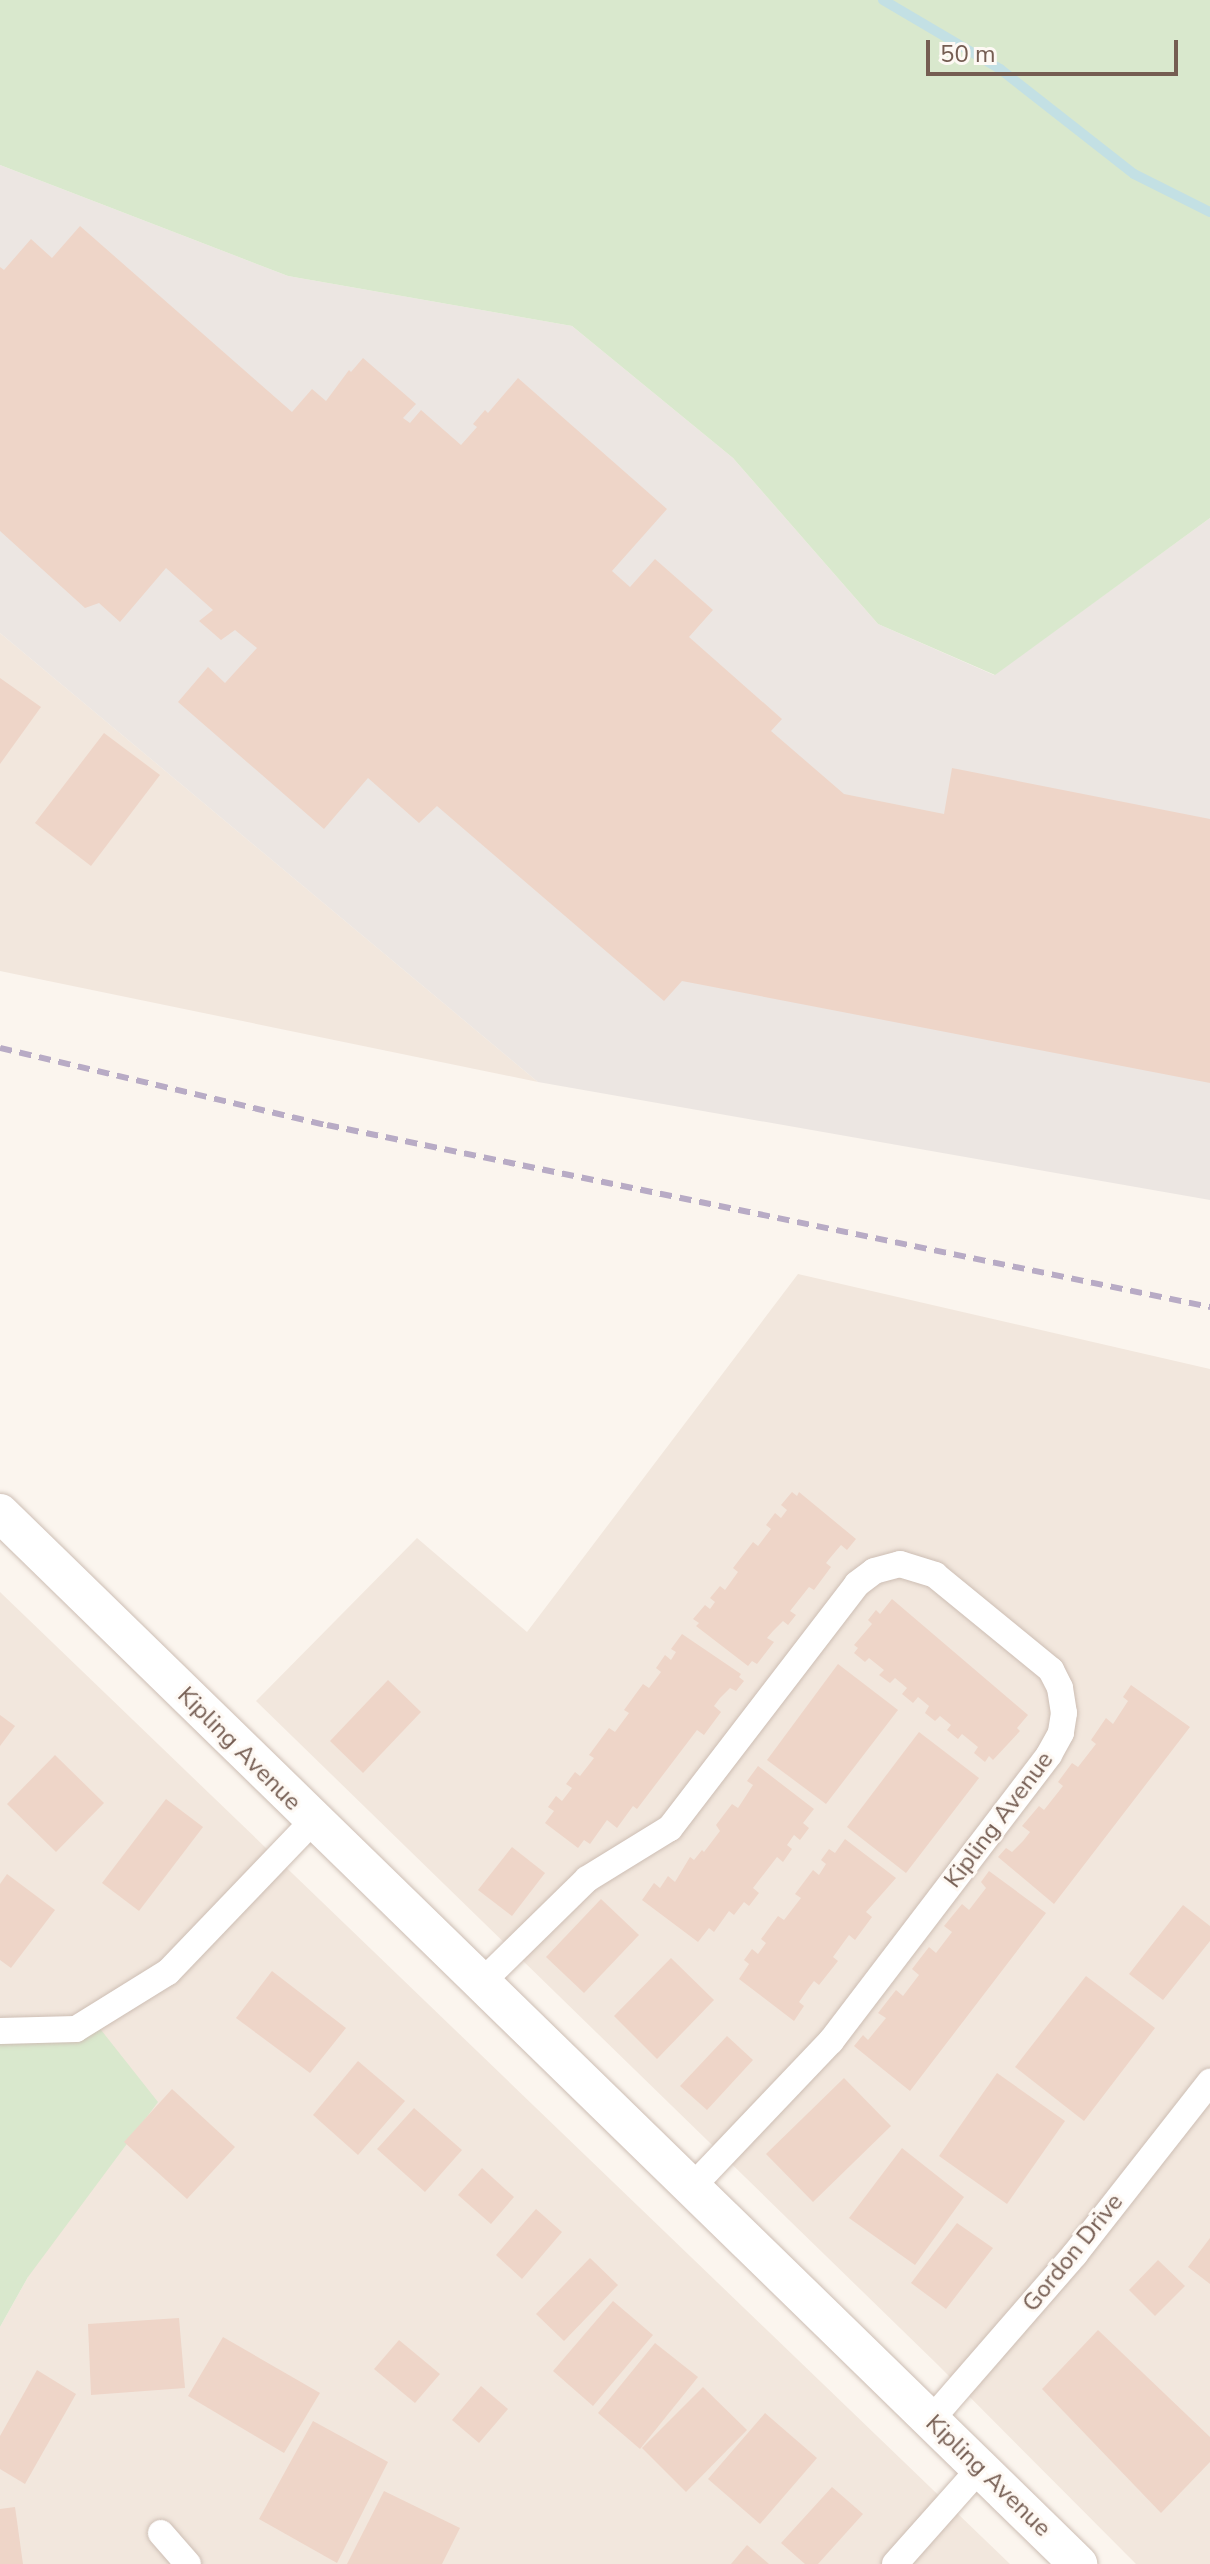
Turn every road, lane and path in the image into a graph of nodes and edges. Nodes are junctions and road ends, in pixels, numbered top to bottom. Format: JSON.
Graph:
{"nodes":[{"id":1,"x":0,"y":1513,"type":"edge"},
{"id":2,"x":313,"y":1821,"type":"junction"},
{"id":3,"x":482,"y":1982,"type":"junction"},
{"id":4,"x":0,"y":2031,"type":"edge"},
{"id":5,"x":1210,"y":2082,"type":"edge"},
{"id":6,"x":691,"y":2188,"type":"junction"},
{"id":7,"x":930,"y":2421,"type":"junction"},
{"id":8,"x":981,"y":2467,"type":"junction"},
{"id":9,"x":161,"y":2533,"type":"dead end"},
{"id":10,"x":188,"y":2564,"type":"edge"},
{"id":11,"x":895,"y":2564,"type":"edge"},
{"id":12,"x":1078,"y":2564,"type":"edge"}],
"edges":[{"from":1,"to":2,"type":"street","name":"Kipling Avenue"},
{"from":2,"to":3,"type":"street","name":"Kipling Avenue"},
{"from":2,"to":4,"type":"street"},
{"from":3,"to":6,"type":"street","name":"Kipling Avenue"},
{"from":3,"to":6,"type":"street","name":"Kipling Avenue"},
{"from":5,"to":7,"type":"street","name":"Gordon Drive"},
{"from":6,"to":7,"type":"street","name":"Kipling Avenue"},
{"from":7,"to":8,"type":"street","name":"Kipling Avenue"},
{"from":8,"to":11,"type":"street"},
{"from":8,"to":12,"type":"street","name":"Kipling Avenue"},
{"from":9,"to":10,"type":"street"}]}
